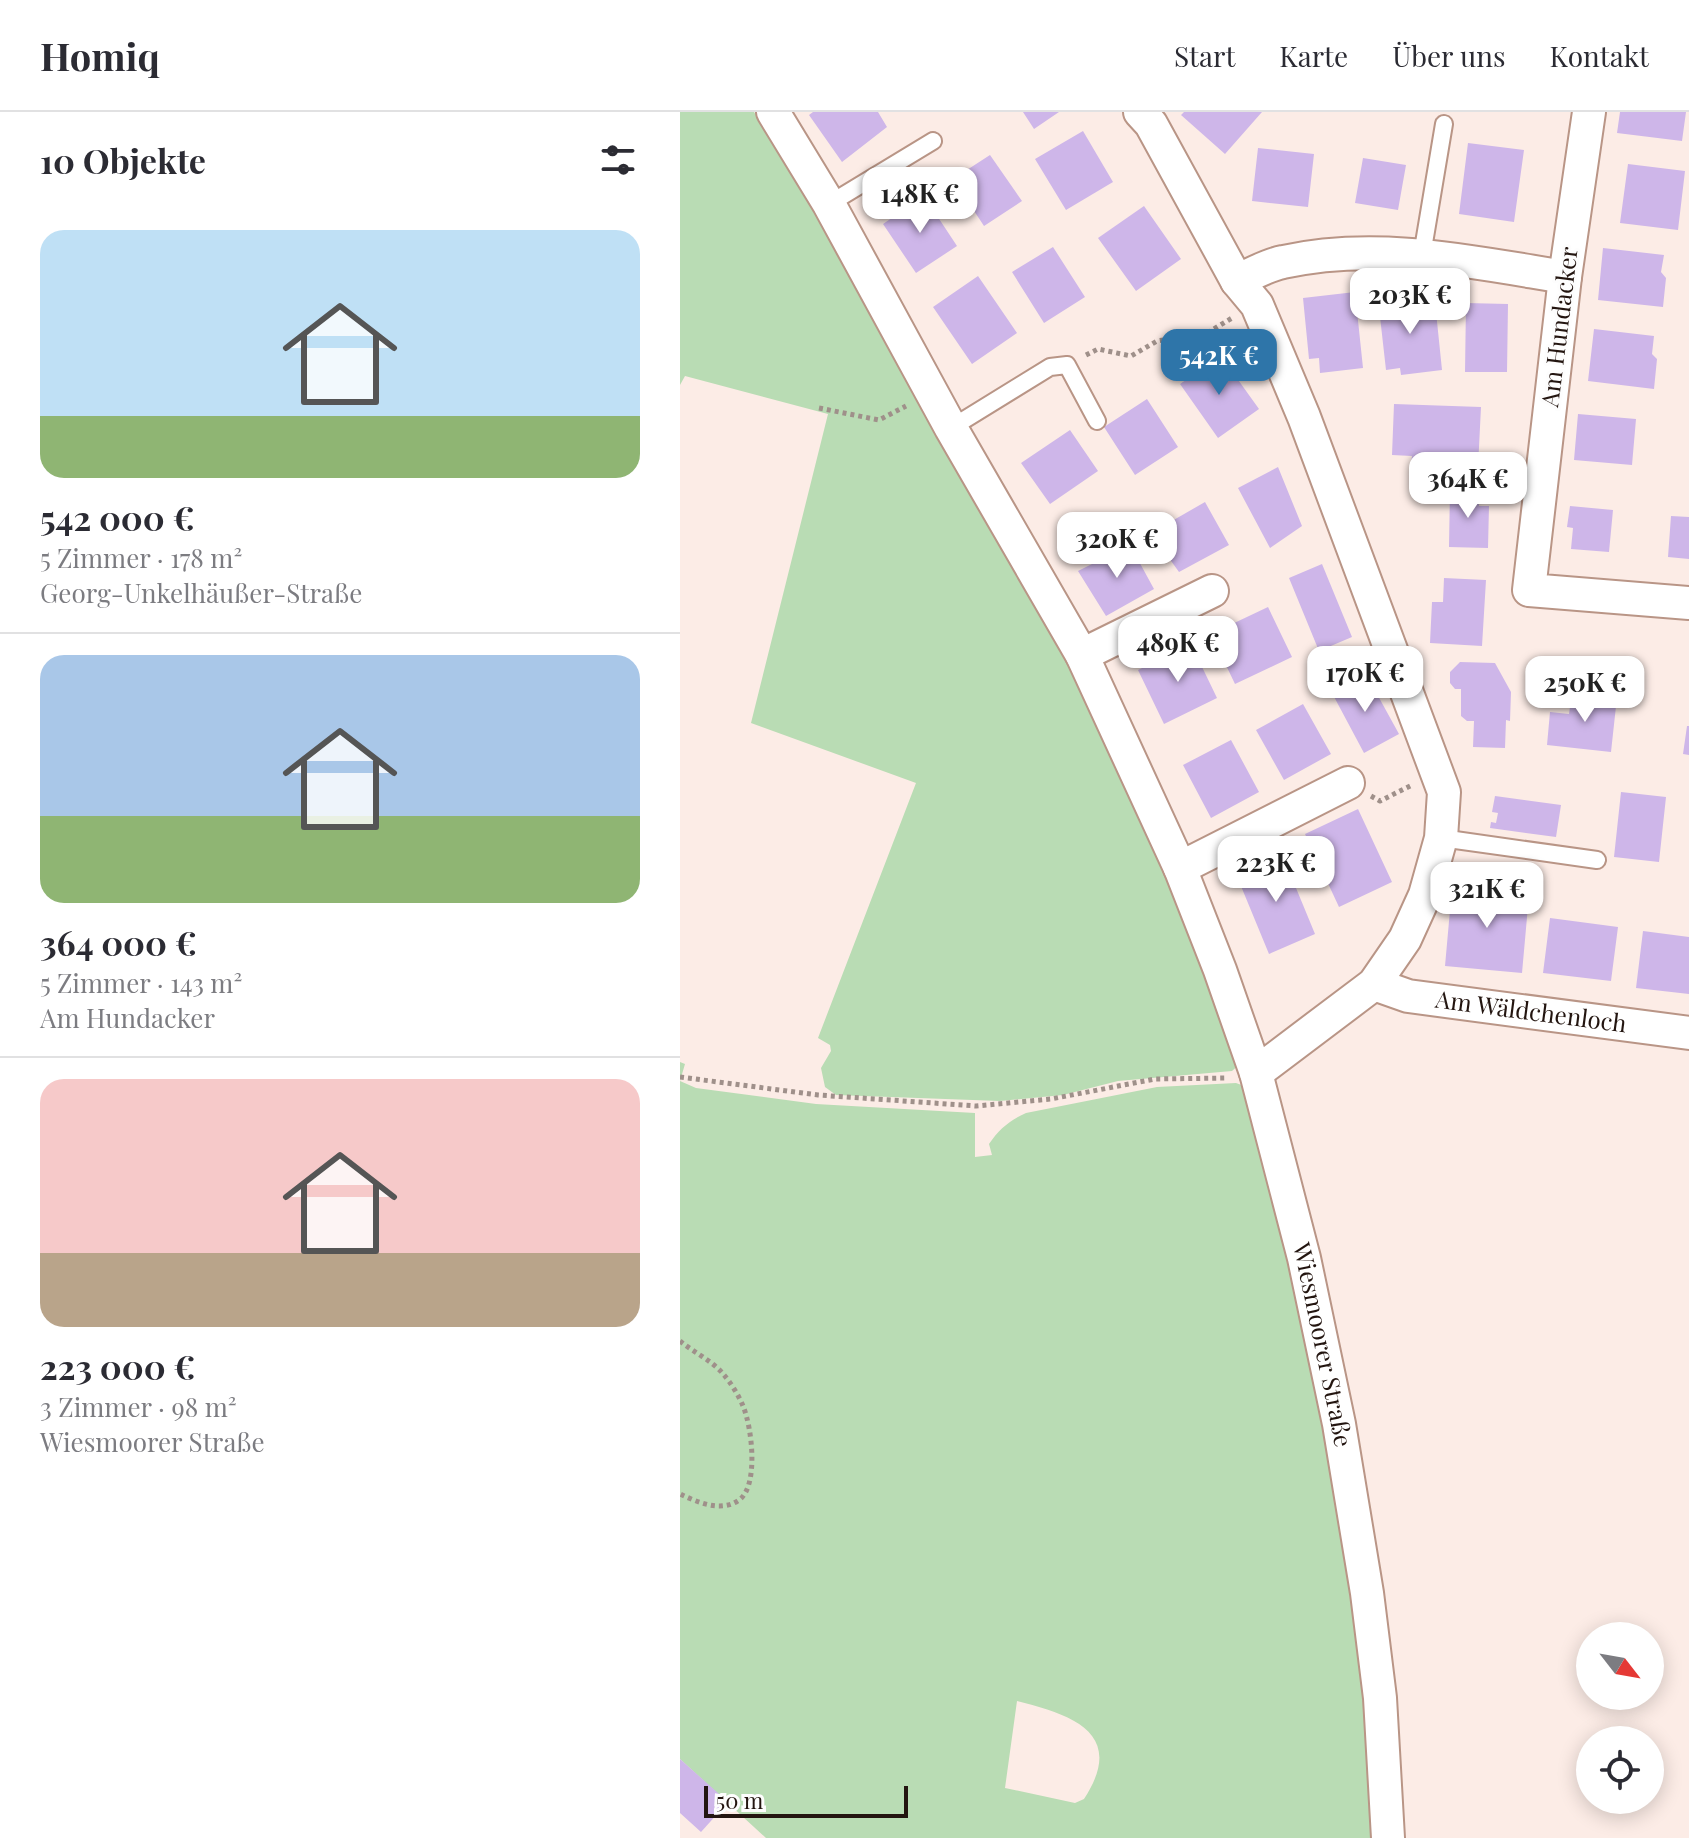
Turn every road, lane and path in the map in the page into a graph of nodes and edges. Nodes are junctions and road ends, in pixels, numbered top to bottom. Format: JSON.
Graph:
{"nodes":[{"id":1,"x":773,"y":112,"type":"edge"},
{"id":2,"x":1589,"y":112,"type":"edge"},
{"id":3,"x":1151,"y":116,"type":"edge"},
{"id":4,"x":1444,"y":124,"type":"dead end"},
{"id":5,"x":933,"y":141,"type":"dead end"},
{"id":6,"x":829,"y":204,"type":"junction"},
{"id":7,"x":1422,"y":255,"type":"junction"},
{"id":8,"x":1565,"y":277,"type":"junction"},
{"id":9,"x":1237,"y":281,"type":"junction"},
{"id":10,"x":1207,"y":333,"type":"dead end"},
{"id":11,"x":1098,"y":349,"type":"dead end"},
{"id":12,"x":932,"y":394,"type":"junction"},
{"id":13,"x":819,"y":408,"type":"dead end"},
{"id":14,"x":1097,"y":421,"type":"dead end"},
{"id":15,"x":951,"y":428,"type":"junction"},
{"id":16,"x":1212,"y":591,"type":"dead end"},
{"id":17,"x":1689,"y":603,"type":"edge"},
{"id":18,"x":1082,"y":655,"type":"junction"},
{"id":19,"x":1437,"y":771,"type":"junction"},
{"id":20,"x":1348,"y":783,"type":"joint"},
{"id":21,"x":1441,"y":838,"type":"junction"},
{"id":22,"x":1597,"y":860,"type":"dead end"},
{"id":23,"x":1180,"y":868,"type":"junction"},
{"id":24,"x":1374,"y":984,"type":"junction"},
{"id":25,"x":1689,"y":1033,"type":"edge"},
{"id":26,"x":1256,"y":1073,"type":"junction"},
{"id":27,"x":680,"y":1077,"type":"edge"},
{"id":28,"x":680,"y":1341,"type":"edge"},
{"id":29,"x":680,"y":1494,"type":"edge"},
{"id":30,"x":1388,"y":1838,"type":"edge"}],
"edges":[{"from":1,"to":6,"type":"street","name":"Wiesmoorer Straße"},
{"from":2,"to":8,"type":"street","name":"Am Hundacker"},
{"from":3,"to":9,"type":"street"},
{"from":4,"to":7,"type":"lane"},
{"from":5,"to":6,"type":"lane"},
{"from":6,"to":12,"type":"street","name":"Wiesmoorer Straße"},
{"from":7,"to":8,"type":"street"},
{"from":7,"to":9,"type":"street"},
{"from":8,"to":17,"type":"street","name":"Am Hundacker"},
{"from":9,"to":19,"type":"street"},
{"from":10,"to":11,"type":"path"},
{"from":12,"to":13,"type":"path"},
{"from":12,"to":15,"type":"street","name":"Wiesmoorer Straße"},
{"from":14,"to":15,"type":"lane"},
{"from":15,"to":18,"type":"street","name":"Wiesmoorer Straße"},
{"from":16,"to":18,"type":"street"},
{"from":18,"to":23,"type":"street","name":"Wiesmoorer Straße"},
{"from":19,"to":20,"type":"path"},
{"from":19,"to":21,"type":"street"},
{"from":20,"to":23,"type":"street"},
{"from":21,"to":22,"type":"lane"},
{"from":21,"to":24,"type":"street"},
{"from":23,"to":26,"type":"street","name":"Wiesmoorer Straße"},
{"from":24,"to":25,"type":"street","name":"Am Wäldchenloch"},
{"from":24,"to":26,"type":"street"},
{"from":26,"to":27,"type":"path"},
{"from":26,"to":30,"type":"street","name":"Wiesmoorer Straße"},
{"from":28,"to":29,"type":"path"}]}
